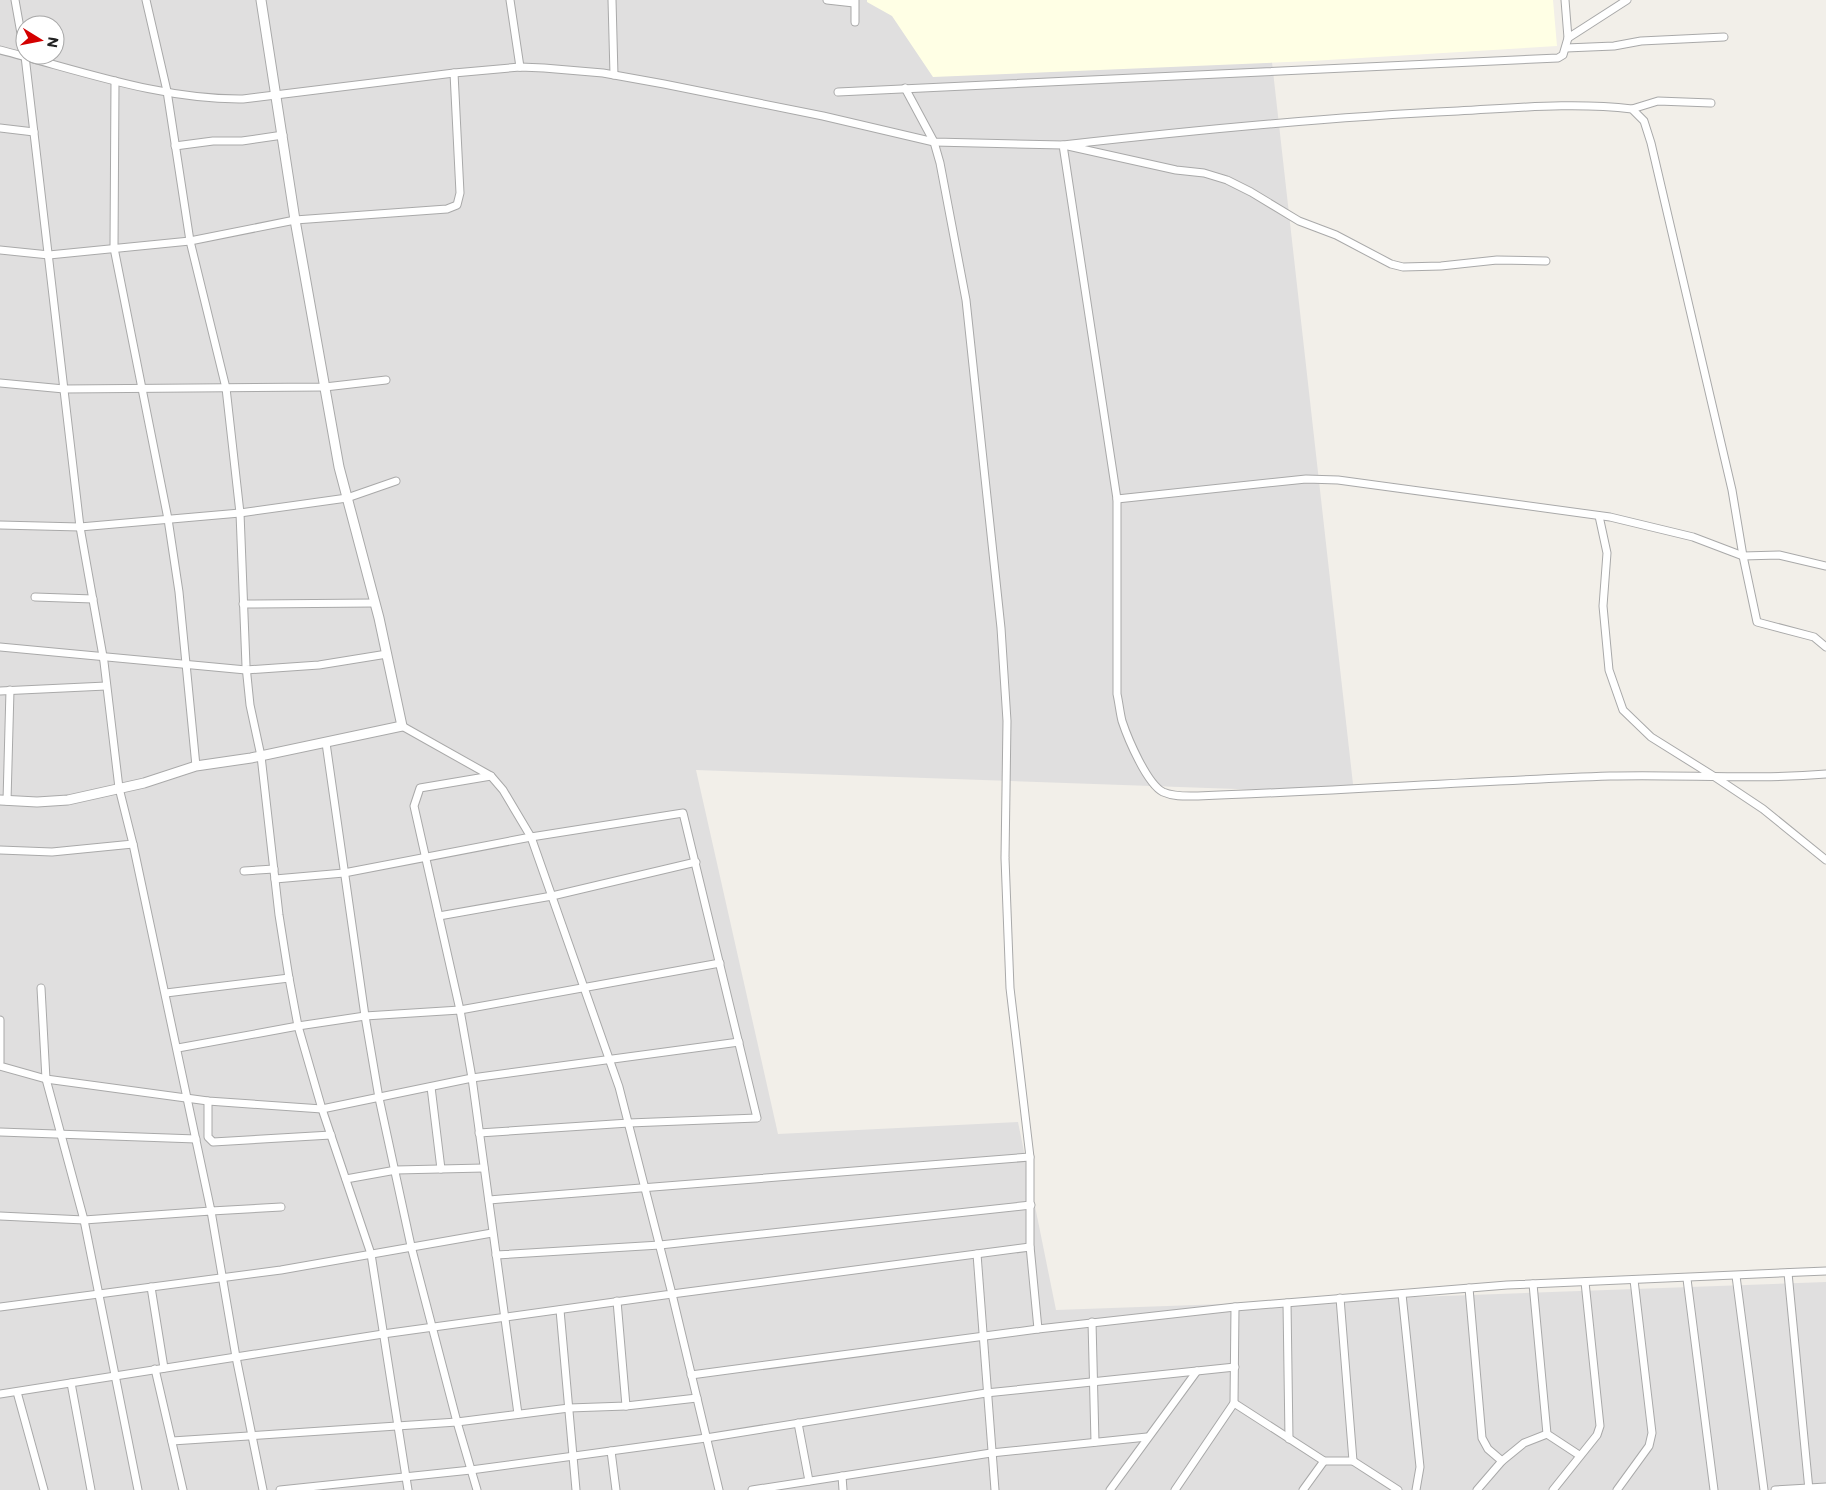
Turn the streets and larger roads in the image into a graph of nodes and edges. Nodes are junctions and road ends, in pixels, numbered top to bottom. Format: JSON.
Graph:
{"nodes":[{"id":1,"x":15,"y":0,"type":"edge"},
{"id":2,"x":146,"y":0,"type":"edge"},
{"id":3,"x":261,"y":0,"type":"edge"},
{"id":4,"x":510,"y":0,"type":"edge"},
{"id":5,"x":612,"y":0,"type":"edge"},
{"id":6,"x":827,"y":0,"type":"edge"},
{"id":7,"x":1565,"y":0,"type":"edge"},
{"id":8,"x":1626,"y":0,"type":"edge"},
{"id":9,"x":854,"y":1,"type":"edge"},
{"id":10,"x":18,"y":15,"type":"edge"},
{"id":11,"x":855,"y":22,"type":"dead end"},
{"id":12,"x":1724,"y":37,"type":"dead end"},
{"id":13,"x":1568,"y":38,"type":"junction"},
{"id":14,"x":1566,"y":48,"type":"junction"},
{"id":15,"x":0,"y":50,"type":"edge"},
{"id":16,"x":15,"y":54,"type":"edge"},
{"id":17,"x":26,"y":65,"type":"edge"},
{"id":18,"x":59,"y":65,"type":"edge"},
{"id":19,"x":520,"y":67,"type":"junction"},
{"id":20,"x":454,"y":73,"type":"junction"},
{"id":21,"x":614,"y":75,"type":"junction"},
{"id":22,"x":115,"y":80,"type":"junction"},
{"id":23,"x":905,"y":88,"type":"junction"},
{"id":24,"x":167,"y":91,"type":"junction"},
{"id":25,"x":838,"y":92,"type":"dead end"},
{"id":26,"x":277,"y":93,"type":"junction"},
{"id":27,"x":1711,"y":103,"type":"dead end"},
{"id":28,"x":1632,"y":109,"type":"junction"},
{"id":29,"x":0,"y":128,"type":"edge"},
{"id":30,"x":34,"y":132,"type":"junction"},
{"id":31,"x":283,"y":134,"type":"junction"},
{"id":32,"x":934,"y":142,"type":"junction"},
{"id":33,"x":1063,"y":145,"type":"junction"},
{"id":34,"x":175,"y":146,"type":"junction"},
{"id":35,"x":296,"y":220,"type":"junction"},
{"id":36,"x":190,"y":241,"type":"junction"},
{"id":37,"x":114,"y":248,"type":"junction"},
{"id":38,"x":0,"y":250,"type":"edge"},
{"id":39,"x":49,"y":255,"type":"junction"},
{"id":40,"x":1546,"y":261,"type":"dead end"},
{"id":41,"x":386,"y":380,"type":"dead end"},
{"id":42,"x":0,"y":383,"type":"edge"},
{"id":43,"x":325,"y":387,"type":"junction"},
{"id":44,"x":226,"y":388,"type":"junction"},
{"id":45,"x":140,"y":389,"type":"junction"},
{"id":46,"x":64,"y":390,"type":"junction"},
{"id":47,"x":396,"y":482,"type":"dead end"},
{"id":48,"x":347,"y":498,"type":"junction"},
{"id":49,"x":1118,"y":499,"type":"junction"},
{"id":50,"x":240,"y":513,"type":"junction"},
{"id":51,"x":1599,"y":516,"type":"junction"},
{"id":52,"x":168,"y":519,"type":"junction"},
{"id":53,"x":0,"y":525,"type":"edge"},
{"id":54,"x":80,"y":527,"type":"junction"},
{"id":55,"x":1743,"y":556,"type":"junction"},
{"id":56,"x":1826,"y":566,"type":"edge"},
{"id":57,"x":35,"y":597,"type":"dead end"},
{"id":58,"x":93,"y":599,"type":"junction"},
{"id":59,"x":375,"y":603,"type":"junction"},
{"id":60,"x":243,"y":604,"type":"junction"},
{"id":61,"x":0,"y":647,"type":"edge"},
{"id":62,"x":1826,"y":647,"type":"edge"},
{"id":63,"x":387,"y":654,"type":"junction"},
{"id":64,"x":103,"y":658,"type":"junction"},
{"id":65,"x":185,"y":664,"type":"junction"},
{"id":66,"x":246,"y":670,"type":"junction"},
{"id":67,"x":106,"y":686,"type":"junction"},
{"id":68,"x":10,"y":690,"type":"junction"},
{"id":69,"x":0,"y":691,"type":"edge"},
{"id":70,"x":402,"y":726,"type":"junction"},
{"id":71,"x":326,"y":742,"type":"junction"},
{"id":72,"x":262,"y":756,"type":"junction"},
{"id":73,"x":196,"y":766,"type":"junction"},
{"id":74,"x":1826,"y":774,"type":"edge"},
{"id":75,"x":491,"y":776,"type":"junction"},
{"id":76,"x":1715,"y":777,"type":"junction"},
{"id":77,"x":119,"y":788,"type":"junction"},
{"id":78,"x":3,"y":800,"type":"edge"},
{"id":79,"x":531,"y":837,"type":"junction"},
{"id":80,"x":133,"y":844,"type":"junction"},
{"id":81,"x":0,"y":850,"type":"edge"},
{"id":82,"x":426,"y":859,"type":"junction"},
{"id":83,"x":1826,"y":860,"type":"edge"},
{"id":84,"x":696,"y":862,"type":"junction"},
{"id":85,"x":274,"y":869,"type":"junction"},
{"id":86,"x":244,"y":871,"type":"dead end"},
{"id":87,"x":344,"y":873,"type":"junction"},
{"id":88,"x":276,"y":880,"type":"junction"},
{"id":89,"x":552,"y":896,"type":"junction"},
{"id":90,"x":438,"y":916,"type":"junction"},
{"id":91,"x":720,"y":963,"type":"junction"},
{"id":92,"x":289,"y":978,"type":"junction"},
{"id":93,"x":584,"y":987,"type":"junction"},
{"id":94,"x":42,"y":988,"type":"dead end"},
{"id":95,"x":166,"y":993,"type":"junction"},
{"id":96,"x":460,"y":1010,"type":"junction"},
{"id":97,"x":365,"y":1016,"type":"junction"},
{"id":98,"x":0,"y":1020,"type":"edge"},
{"id":99,"x":298,"y":1026,"type":"junction"},
{"id":100,"x":740,"y":1042,"type":"junction"},
{"id":101,"x":178,"y":1048,"type":"junction"},
{"id":102,"x":608,"y":1059,"type":"junction"},
{"id":103,"x":0,"y":1062,"type":"edge"},
{"id":104,"x":0,"y":1066,"type":"edge"},
{"id":105,"x":472,"y":1078,"type":"junction"},
{"id":106,"x":46,"y":1079,"type":"junction"},
{"id":107,"x":431,"y":1087,"type":"junction"},
{"id":108,"x":188,"y":1098,"type":"junction"},
{"id":109,"x":379,"y":1098,"type":"junction"},
{"id":110,"x":208,"y":1100,"type":"junction"},
{"id":111,"x":322,"y":1109,"type":"junction"},
{"id":112,"x":629,"y":1123,"type":"junction"},
{"id":113,"x":0,"y":1132,"type":"edge"},
{"id":114,"x":479,"y":1133,"type":"junction"},
{"id":115,"x":60,"y":1135,"type":"junction"},
{"id":116,"x":331,"y":1135,"type":"junction"},
{"id":117,"x":196,"y":1139,"type":"junction"},
{"id":118,"x":1030,"y":1157,"type":"junction"},
{"id":119,"x":484,"y":1168,"type":"junction"},
{"id":120,"x":441,"y":1169,"type":"junction"},
{"id":121,"x":396,"y":1170,"type":"junction"},
{"id":122,"x":346,"y":1179,"type":"junction"},
{"id":123,"x":644,"y":1188,"type":"junction"},
{"id":124,"x":489,"y":1200,"type":"junction"},
{"id":125,"x":1030,"y":1205,"type":"junction"},
{"id":126,"x":281,"y":1207,"type":"dead end"},
{"id":127,"x":211,"y":1211,"type":"junction"},
{"id":128,"x":0,"y":1216,"type":"edge"},
{"id":129,"x":84,"y":1220,"type":"junction"},
{"id":130,"x":492,"y":1233,"type":"junction"},
{"id":131,"x":660,"y":1245,"type":"junction"},
{"id":132,"x":411,"y":1246,"type":"junction"},
{"id":133,"x":1030,"y":1247,"type":"junction"},
{"id":134,"x":370,"y":1254,"type":"junction"},
{"id":135,"x":977,"y":1254,"type":"junction"},
{"id":136,"x":496,"y":1255,"type":"junction"},
{"id":137,"x":1826,"y":1271,"type":"edge"},
{"id":138,"x":1788,"y":1273,"type":"junction"},
{"id":139,"x":1736,"y":1276,"type":"junction"},
{"id":140,"x":222,"y":1278,"type":"junction"},
{"id":141,"x":1687,"y":1278,"type":"junction"},
{"id":142,"x":1634,"y":1280,"type":"junction"},
{"id":143,"x":1585,"y":1282,"type":"junction"},
{"id":144,"x":1532,"y":1284,"type":"junction"},
{"id":145,"x":151,"y":1287,"type":"junction"},
{"id":146,"x":1469,"y":1288,"type":"junction"},
{"id":147,"x":100,"y":1294,"type":"junction"},
{"id":148,"x":672,"y":1294,"type":"junction"},
{"id":149,"x":1402,"y":1294,"type":"junction"},
{"id":150,"x":1340,"y":1298,"type":"junction"},
{"id":151,"x":617,"y":1301,"type":"junction"},
{"id":152,"x":1287,"y":1302,"type":"junction"},
{"id":153,"x":1235,"y":1306,"type":"junction"},
{"id":154,"x":0,"y":1307,"type":"edge"},
{"id":155,"x":560,"y":1310,"type":"junction"},
{"id":156,"x":504,"y":1318,"type":"junction"},
{"id":157,"x":1092,"y":1322,"type":"junction"},
{"id":158,"x":433,"y":1328,"type":"junction"},
{"id":159,"x":1038,"y":1329,"type":"junction"},
{"id":160,"x":383,"y":1334,"type":"junction"},
{"id":161,"x":982,"y":1336,"type":"junction"},
{"id":162,"x":236,"y":1357,"type":"junction"},
{"id":163,"x":1234,"y":1367,"type":"junction"},
{"id":164,"x":164,"y":1368,"type":"junction"},
{"id":165,"x":155,"y":1369,"type":"junction"},
{"id":166,"x":1197,"y":1371,"type":"junction"},
{"id":167,"x":116,"y":1376,"type":"junction"},
{"id":168,"x":692,"y":1376,"type":"junction"},
{"id":169,"x":1094,"y":1382,"type":"junction"},
{"id":170,"x":71,"y":1383,"type":"junction"},
{"id":171,"x":17,"y":1392,"type":"junction"},
{"id":172,"x":986,"y":1393,"type":"junction"},
{"id":173,"x":0,"y":1394,"type":"edge"},
{"id":174,"x":697,"y":1398,"type":"junction"},
{"id":175,"x":1234,"y":1403,"type":"junction"},
{"id":176,"x":626,"y":1406,"type":"junction"},
{"id":177,"x":569,"y":1408,"type":"junction"},
{"id":178,"x":518,"y":1414,"type":"junction"},
{"id":179,"x":457,"y":1422,"type":"junction"},
{"id":180,"x":798,"y":1423,"type":"junction"},
{"id":181,"x":396,"y":1427,"type":"junction"},
{"id":182,"x":1547,"y":1434,"type":"junction"},
{"id":183,"x":252,"y":1436,"type":"junction"},
{"id":184,"x":1147,"y":1437,"type":"junction"},
{"id":185,"x":706,"y":1438,"type":"junction"},
{"id":186,"x":1289,"y":1439,"type":"junction"},
{"id":187,"x":172,"y":1441,"type":"junction"},
{"id":188,"x":1095,"y":1442,"type":"junction"},
{"id":189,"x":611,"y":1451,"type":"junction"},
{"id":190,"x":991,"y":1453,"type":"junction"},
{"id":191,"x":1579,"y":1455,"type":"junction"},
{"id":192,"x":573,"y":1456,"type":"junction"},
{"id":193,"x":1324,"y":1461,"type":"junction"},
{"id":194,"x":1353,"y":1461,"type":"junction"},
{"id":195,"x":1502,"y":1461,"type":"junction"},
{"id":196,"x":471,"y":1470,"type":"junction"},
{"id":197,"x":842,"y":1476,"type":"junction"},
{"id":198,"x":406,"y":1477,"type":"junction"},
{"id":199,"x":809,"y":1481,"type":"junction"},
{"id":200,"x":1826,"y":1487,"type":"edge"},
{"id":201,"x":1809,"y":1488,"type":"edge"},
{"id":202,"x":44,"y":1490,"type":"edge"},
{"id":203,"x":91,"y":1490,"type":"edge"},
{"id":204,"x":138,"y":1490,"type":"edge"},
{"id":205,"x":182,"y":1490,"type":"edge"},
{"id":206,"x":263,"y":1490,"type":"edge"},
{"id":207,"x":280,"y":1490,"type":"edge"},
{"id":208,"x":408,"y":1490,"type":"edge"},
{"id":209,"x":477,"y":1490,"type":"edge"},
{"id":210,"x":576,"y":1490,"type":"edge"},
{"id":211,"x":616,"y":1490,"type":"edge"},
{"id":212,"x":719,"y":1490,"type":"edge"},
{"id":213,"x":752,"y":1490,"type":"edge"},
{"id":214,"x":844,"y":1490,"type":"edge"},
{"id":215,"x":995,"y":1490,"type":"edge"},
{"id":216,"x":1110,"y":1490,"type":"edge"},
{"id":217,"x":1175,"y":1490,"type":"edge"},
{"id":218,"x":1303,"y":1490,"type":"edge"},
{"id":219,"x":1398,"y":1490,"type":"edge"},
{"id":220,"x":1416,"y":1490,"type":"edge"},
{"id":221,"x":1477,"y":1490,"type":"edge"},
{"id":222,"x":1553,"y":1490,"type":"edge"},
{"id":223,"x":1617,"y":1490,"type":"edge"},
{"id":224,"x":1714,"y":1490,"type":"edge"},
{"id":225,"x":1764,"y":1490,"type":"edge"},
{"id":226,"x":1774,"y":1490,"type":"edge"}],
"edges":[{"from":1,"to":10,"type":"street"},
{"from":2,"to":24,"type":"street"},
{"from":3,"to":26,"type":"street"},
{"from":4,"to":19,"type":"street"},
{"from":5,"to":21,"type":"street"},
{"from":6,"to":9,"type":"street"},
{"from":7,"to":13,"type":"street"},
{"from":8,"to":13,"type":"street"},
{"from":9,"to":11,"type":"street"},
{"from":12,"to":14,"type":"street"},
{"from":13,"to":14,"type":"street"},
{"from":14,"to":23,"type":"street"},
{"from":15,"to":16,"type":"street"},
{"from":17,"to":30,"type":"street"},
{"from":18,"to":22,"type":"street"},
{"from":19,"to":20,"type":"street"},
{"from":19,"to":21,"type":"street"},
{"from":20,"to":26,"type":"street"},
{"from":20,"to":35,"type":"street"},
{"from":21,"to":32,"type":"street"},
{"from":22,"to":24,"type":"street"},
{"from":22,"to":37,"type":"street"},
{"from":23,"to":25,"type":"street"},
{"from":23,"to":32,"type":"street"},
{"from":24,"to":26,"type":"street"},
{"from":24,"to":34,"type":"street"},
{"from":26,"to":31,"type":"street"},
{"from":27,"to":28,"type":"street"},
{"from":28,"to":33,"type":"street"},
{"from":28,"to":55,"type":"street"},
{"from":29,"to":30,"type":"street"},
{"from":30,"to":39,"type":"street"},
{"from":31,"to":34,"type":"street"},
{"from":31,"to":35,"type":"street"},
{"from":32,"to":33,"type":"street"},
{"from":32,"to":118,"type":"street"},
{"from":33,"to":40,"type":"street"},
{"from":33,"to":49,"type":"street"},
{"from":34,"to":36,"type":"street"},
{"from":35,"to":36,"type":"street"},
{"from":35,"to":43,"type":"street"},
{"from":36,"to":37,"type":"street"},
{"from":36,"to":44,"type":"street"},
{"from":37,"to":39,"type":"street"},
{"from":37,"to":45,"type":"street"},
{"from":38,"to":39,"type":"street"},
{"from":39,"to":46,"type":"street"},
{"from":41,"to":43,"type":"street"},
{"from":42,"to":46,"type":"street"},
{"from":43,"to":44,"type":"street"},
{"from":43,"to":48,"type":"street"},
{"from":44,"to":45,"type":"street"},
{"from":44,"to":50,"type":"street"},
{"from":45,"to":46,"type":"street"},
{"from":45,"to":52,"type":"street"},
{"from":46,"to":54,"type":"street"},
{"from":47,"to":48,"type":"street"},
{"from":48,"to":50,"type":"street"},
{"from":48,"to":59,"type":"street"},
{"from":49,"to":51,"type":"street"},
{"from":49,"to":76,"type":"street"},
{"from":50,"to":52,"type":"street"},
{"from":50,"to":60,"type":"street"},
{"from":51,"to":55,"type":"street"},
{"from":51,"to":76,"type":"street"},
{"from":52,"to":54,"type":"street"},
{"from":52,"to":65,"type":"street"},
{"from":53,"to":54,"type":"street"},
{"from":54,"to":58,"type":"street"},
{"from":55,"to":56,"type":"street"},
{"from":55,"to":62,"type":"street"},
{"from":57,"to":58,"type":"street"},
{"from":58,"to":64,"type":"street"},
{"from":59,"to":60,"type":"street"},
{"from":59,"to":63,"type":"street"},
{"from":60,"to":66,"type":"street"},
{"from":61,"to":64,"type":"street"},
{"from":63,"to":66,"type":"street"},
{"from":63,"to":70,"type":"street"},
{"from":64,"to":65,"type":"street"},
{"from":64,"to":67,"type":"street"},
{"from":65,"to":66,"type":"street"},
{"from":65,"to":73,"type":"street"},
{"from":66,"to":72,"type":"street"},
{"from":67,"to":68,"type":"street"},
{"from":67,"to":77,"type":"street"},
{"from":68,"to":69,"type":"street"},
{"from":68,"to":78,"type":"street"},
{"from":70,"to":71,"type":"street"},
{"from":70,"to":75,"type":"street"},
{"from":71,"to":72,"type":"street"},
{"from":71,"to":87,"type":"street"},
{"from":72,"to":73,"type":"street"},
{"from":72,"to":85,"type":"street"},
{"from":73,"to":77,"type":"street"},
{"from":74,"to":76,"type":"street"},
{"from":75,"to":79,"type":"street"},
{"from":75,"to":82,"type":"street"},
{"from":76,"to":83,"type":"street"},
{"from":77,"to":78,"type":"street"},
{"from":77,"to":80,"type":"street"},
{"from":79,"to":82,"type":"street"},
{"from":79,"to":84,"type":"street"},
{"from":79,"to":89,"type":"street"},
{"from":80,"to":81,"type":"street"},
{"from":80,"to":95,"type":"street"},
{"from":82,"to":87,"type":"street"},
{"from":82,"to":90,"type":"street"},
{"from":84,"to":89,"type":"street"},
{"from":84,"to":91,"type":"street"},
{"from":85,"to":86,"type":"street"},
{"from":85,"to":88,"type":"street"},
{"from":87,"to":88,"type":"street"},
{"from":87,"to":97,"type":"street"},
{"from":88,"to":92,"type":"street"},
{"from":89,"to":90,"type":"street"},
{"from":89,"to":93,"type":"street"},
{"from":90,"to":96,"type":"street"},
{"from":91,"to":93,"type":"street"},
{"from":91,"to":100,"type":"street"},
{"from":92,"to":95,"type":"street"},
{"from":92,"to":99,"type":"street"},
{"from":93,"to":96,"type":"street"},
{"from":93,"to":102,"type":"street"},
{"from":94,"to":106,"type":"street"},
{"from":95,"to":101,"type":"street"},
{"from":96,"to":97,"type":"street"},
{"from":96,"to":105,"type":"street"},
{"from":97,"to":99,"type":"street"},
{"from":97,"to":109,"type":"street"},
{"from":98,"to":103,"type":"street"},
{"from":99,"to":101,"type":"street"},
{"from":99,"to":111,"type":"street"},
{"from":100,"to":102,"type":"street"},
{"from":100,"to":112,"type":"street"},
{"from":101,"to":108,"type":"street"},
{"from":102,"to":105,"type":"street"},
{"from":102,"to":112,"type":"street"},
{"from":104,"to":106,"type":"street"},
{"from":105,"to":107,"type":"street"},
{"from":105,"to":114,"type":"street"},
{"from":106,"to":108,"type":"street"},
{"from":106,"to":115,"type":"street"},
{"from":107,"to":109,"type":"street"},
{"from":107,"to":120,"type":"street"},
{"from":108,"to":110,"type":"street"},
{"from":108,"to":117,"type":"street"},
{"from":109,"to":111,"type":"street"},
{"from":109,"to":121,"type":"street"},
{"from":110,"to":111,"type":"street"},
{"from":110,"to":116,"type":"street"},
{"from":111,"to":116,"type":"street"},
{"from":112,"to":114,"type":"street"},
{"from":112,"to":123,"type":"street"},
{"from":113,"to":115,"type":"street"},
{"from":114,"to":119,"type":"street"},
{"from":115,"to":117,"type":"street"},
{"from":115,"to":129,"type":"street"},
{"from":116,"to":122,"type":"street"},
{"from":117,"to":127,"type":"street"},
{"from":118,"to":123,"type":"street"},
{"from":118,"to":125,"type":"street"},
{"from":119,"to":120,"type":"street"},
{"from":119,"to":124,"type":"street"},
{"from":120,"to":121,"type":"street"},
{"from":121,"to":122,"type":"street"},
{"from":121,"to":132,"type":"street"},
{"from":122,"to":134,"type":"street"},
{"from":123,"to":124,"type":"street"},
{"from":123,"to":131,"type":"street"},
{"from":124,"to":130,"type":"street"},
{"from":125,"to":131,"type":"street"},
{"from":125,"to":133,"type":"street"},
{"from":126,"to":127,"type":"street"},
{"from":127,"to":129,"type":"street"},
{"from":127,"to":140,"type":"street"},
{"from":128,"to":129,"type":"street"},
{"from":129,"to":147,"type":"street"},
{"from":130,"to":132,"type":"street"},
{"from":130,"to":136,"type":"street"},
{"from":131,"to":136,"type":"street"},
{"from":131,"to":148,"type":"street"},
{"from":132,"to":134,"type":"street"},
{"from":132,"to":158,"type":"street"},
{"from":133,"to":135,"type":"street"},
{"from":133,"to":159,"type":"street"},
{"from":134,"to":140,"type":"street"},
{"from":134,"to":160,"type":"street"},
{"from":135,"to":148,"type":"street"},
{"from":135,"to":161,"type":"street"},
{"from":136,"to":156,"type":"street"},
{"from":137,"to":138,"type":"street"},
{"from":138,"to":139,"type":"street"},
{"from":138,"to":201,"type":"street"},
{"from":139,"to":141,"type":"street"},
{"from":139,"to":225,"type":"street"},
{"from":140,"to":145,"type":"street"},
{"from":140,"to":162,"type":"street"},
{"from":141,"to":142,"type":"street"},
{"from":141,"to":224,"type":"street"},
{"from":142,"to":143,"type":"street"},
{"from":142,"to":223,"type":"street"},
{"from":143,"to":144,"type":"street"},
{"from":143,"to":191,"type":"street"},
{"from":144,"to":146,"type":"street"},
{"from":144,"to":182,"type":"street"},
{"from":145,"to":147,"type":"street"},
{"from":145,"to":164,"type":"street"},
{"from":146,"to":149,"type":"street"},
{"from":146,"to":195,"type":"street"},
{"from":147,"to":154,"type":"street"},
{"from":147,"to":167,"type":"street"},
{"from":148,"to":151,"type":"street"},
{"from":148,"to":168,"type":"street"},
{"from":149,"to":150,"type":"street"},
{"from":149,"to":220,"type":"street"},
{"from":150,"to":152,"type":"street"},
{"from":150,"to":194,"type":"street"},
{"from":151,"to":155,"type":"street"},
{"from":151,"to":176,"type":"street"},
{"from":152,"to":153,"type":"street"},
{"from":152,"to":186,"type":"street"},
{"from":153,"to":157,"type":"street"},
{"from":153,"to":163,"type":"street"},
{"from":155,"to":156,"type":"street"},
{"from":155,"to":177,"type":"street"},
{"from":156,"to":158,"type":"street"},
{"from":156,"to":178,"type":"street"},
{"from":157,"to":159,"type":"street"},
{"from":157,"to":169,"type":"street"},
{"from":158,"to":160,"type":"street"},
{"from":158,"to":179,"type":"street"},
{"from":159,"to":161,"type":"street"},
{"from":160,"to":162,"type":"street"},
{"from":160,"to":181,"type":"street"},
{"from":161,"to":168,"type":"street"},
{"from":161,"to":172,"type":"street"},
{"from":162,"to":164,"type":"street"},
{"from":162,"to":183,"type":"street"},
{"from":163,"to":166,"type":"street"},
{"from":163,"to":175,"type":"street"},
{"from":164,"to":165,"type":"street"},
{"from":165,"to":167,"type":"street"},
{"from":165,"to":187,"type":"street"},
{"from":166,"to":169,"type":"street"},
{"from":166,"to":184,"type":"street"},
{"from":167,"to":170,"type":"street"},
{"from":167,"to":204,"type":"street"},
{"from":168,"to":174,"type":"street"},
{"from":169,"to":172,"type":"street"},
{"from":169,"to":188,"type":"street"},
{"from":170,"to":171,"type":"street"},
{"from":170,"to":203,"type":"street"},
{"from":171,"to":173,"type":"street"},
{"from":171,"to":202,"type":"street"},
{"from":172,"to":180,"type":"street"},
{"from":172,"to":190,"type":"street"},
{"from":174,"to":176,"type":"street"},
{"from":174,"to":185,"type":"street"},
{"from":175,"to":186,"type":"street"},
{"from":175,"to":217,"type":"street"},
{"from":176,"to":177,"type":"street"},
{"from":177,"to":178,"type":"street"},
{"from":177,"to":192,"type":"street"},
{"from":178,"to":179,"type":"street"},
{"from":179,"to":181,"type":"street"},
{"from":179,"to":196,"type":"street"},
{"from":180,"to":185,"type":"street"},
{"from":180,"to":199,"type":"street"},
{"from":181,"to":183,"type":"street"},
{"from":181,"to":198,"type":"street"},
{"from":182,"to":191,"type":"street"},
{"from":182,"to":195,"type":"street"},
{"from":183,"to":187,"type":"street"},
{"from":183,"to":206,"type":"street"},
{"from":184,"to":188,"type":"street"},
{"from":184,"to":216,"type":"street"},
{"from":185,"to":189,"type":"street"},
{"from":185,"to":212,"type":"street"},
{"from":186,"to":193,"type":"street"},
{"from":187,"to":205,"type":"street"},
{"from":188,"to":190,"type":"street"},
{"from":189,"to":192,"type":"street"},
{"from":189,"to":211,"type":"street"},
{"from":190,"to":197,"type":"street"},
{"from":190,"to":215,"type":"street"},
{"from":191,"to":222,"type":"street"},
{"from":192,"to":196,"type":"street"},
{"from":192,"to":210,"type":"street"},
{"from":193,"to":194,"type":"street"},
{"from":193,"to":218,"type":"street"},
{"from":194,"to":219,"type":"street"},
{"from":195,"to":221,"type":"street"},
{"from":196,"to":198,"type":"street"},
{"from":196,"to":209,"type":"street"},
{"from":197,"to":199,"type":"street"},
{"from":197,"to":214,"type":"street"},
{"from":198,"to":207,"type":"street"},
{"from":198,"to":208,"type":"street"},
{"from":199,"to":213,"type":"street"},
{"from":200,"to":201,"type":"street"},
{"from":201,"to":226,"type":"street"}]}
